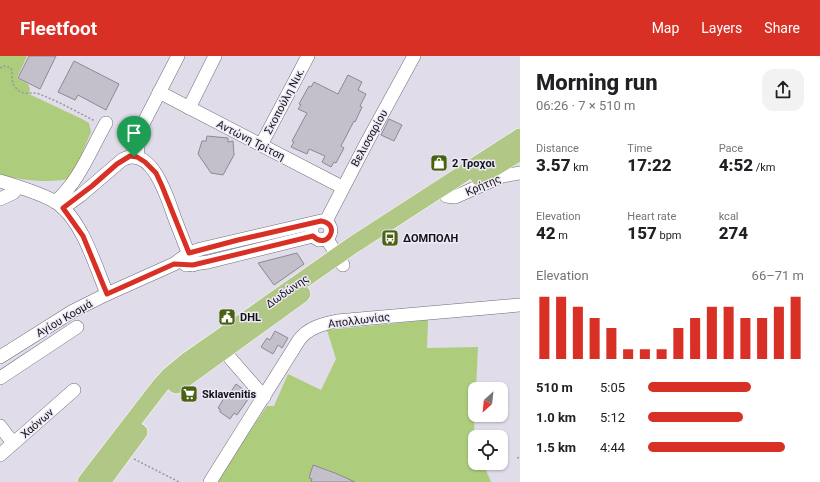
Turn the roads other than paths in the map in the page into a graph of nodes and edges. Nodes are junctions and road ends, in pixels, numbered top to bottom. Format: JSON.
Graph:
{"nodes":[{"id":1,"x":178,"y":56,"type":"edge"},
{"id":2,"x":215,"y":56,"type":"edge"},
{"id":3,"x":308,"y":56,"type":"edge"},
{"id":4,"x":414,"y":56,"type":"edge"},
{"id":5,"x":159,"y":92,"type":"junction"},
{"id":6,"x":189,"y":108,"type":"junction"},
{"id":7,"x":105,"y":124,"type":"road end"},
{"id":8,"x":520,"y":137,"type":"edge"},
{"id":9,"x":261,"y":145,"type":"junction"},
{"id":10,"x":517,"y":156,"type":"edge"},
{"id":11,"x":137,"y":157,"type":"junction"},
{"id":12,"x":520,"y":173,"type":"edge"},
{"id":13,"x":0,"y":181,"type":"edge"},
{"id":14,"x":18,"y":187,"type":"junction"},
{"id":15,"x":342,"y":187,"type":"junction"},
{"id":16,"x":446,"y":196,"type":"junction"},
{"id":17,"x":0,"y":199,"type":"edge"},
{"id":18,"x":59,"y":205,"type":"junction"},
{"id":19,"x":321,"y":222,"type":"junction"},
{"id":20,"x":313,"y":236,"type":"junction"},
{"id":21,"x":328,"y":239,"type":"junction"},
{"id":22,"x":191,"y":259,"type":"junction"},
{"id":23,"x":341,"y":260,"type":"junction"},
{"id":24,"x":107,"y":294,"type":"junction"},
{"id":25,"x":520,"y":305,"type":"edge"},
{"id":26,"x":76,"y":328,"type":"dead end"},
{"id":27,"x":224,"y":350,"type":"junction"},
{"id":28,"x":1,"y":354,"type":"edge"},
{"id":29,"x":0,"y":378,"type":"edge"},
{"id":30,"x":74,"y":390,"type":"dead end"},
{"id":31,"x":264,"y":397,"type":"junction"},
{"id":32,"x":0,"y":426,"type":"edge"},
{"id":33,"x":13,"y":443,"type":"junction"},
{"id":34,"x":0,"y":455,"type":"edge"},
{"id":35,"x":86,"y":482,"type":"edge"},
{"id":36,"x":102,"y":482,"type":"edge"},
{"id":37,"x":210,"y":482,"type":"edge"}],
"edges":[{"from":1,"to":5,"type":"street"},
{"from":2,"to":6,"type":"street"},
{"from":3,"to":9,"type":"street","name":"Σκοπούλη Νικ."},
{"from":4,"to":15,"type":"street","name":"Βελισσαρίου"},
{"from":5,"to":6,"type":"street","name":"Αντώνη Τρίτση"},
{"from":5,"to":11,"type":"street"},
{"from":6,"to":9,"type":"street","name":"Αντώνη Τρίτση"},
{"from":7,"to":18,"type":"street"},
{"from":8,"to":23,"type":"main road","name":"Δωδώνης"},
{"from":9,"to":15,"type":"street","name":"Αντώνη Τρίτση"},
{"from":10,"to":16,"type":"main road","name":"Δωδώνης"},
{"from":11,"to":18,"type":"street"},
{"from":11,"to":22,"type":"street"},
{"from":12,"to":16,"type":"street","name":"Κρήτης"},
{"from":13,"to":14,"type":"street"},
{"from":14,"to":17,"type":"street"},
{"from":14,"to":18,"type":"street"},
{"from":15,"to":19,"type":"street","name":"Βελισσαρίου"},
{"from":16,"to":23,"type":"main road","name":"Δωδώνης"},
{"from":18,"to":24,"type":"street"},
{"from":19,"to":20,"type":"street"},
{"from":19,"to":21,"type":"street"},
{"from":19,"to":22,"type":"street","name":"Αγίου Κοσμά"},
{"from":20,"to":21,"type":"street"},
{"from":20,"to":22,"type":"street","name":"Αγίου Κοσμά"},
{"from":21,"to":23,"type":"street"},
{"from":22,"to":24,"type":"street","name":"Αγίου Κοσμά"},
{"from":23,"to":27,"type":"main road","name":"Δωδώνης"},
{"from":23,"to":35,"type":"main road","name":"Δωδώνης"},
{"from":24,"to":28,"type":"street","name":"Αγίου Κοσμά"},
{"from":25,"to":31,"type":"street","name":"Απολλωνίας"},
{"from":26,"to":29,"type":"street"},
{"from":27,"to":31,"type":"street"},
{"from":27,"to":36,"type":"main road","name":"Δωδώνης"},
{"from":30,"to":33,"type":"street","name":"Χαόνων"},
{"from":31,"to":37,"type":"street","name":"Απολλωνίας"},
{"from":32,"to":33,"type":"street"},
{"from":33,"to":34,"type":"street","name":"Χαόνων"}]}
